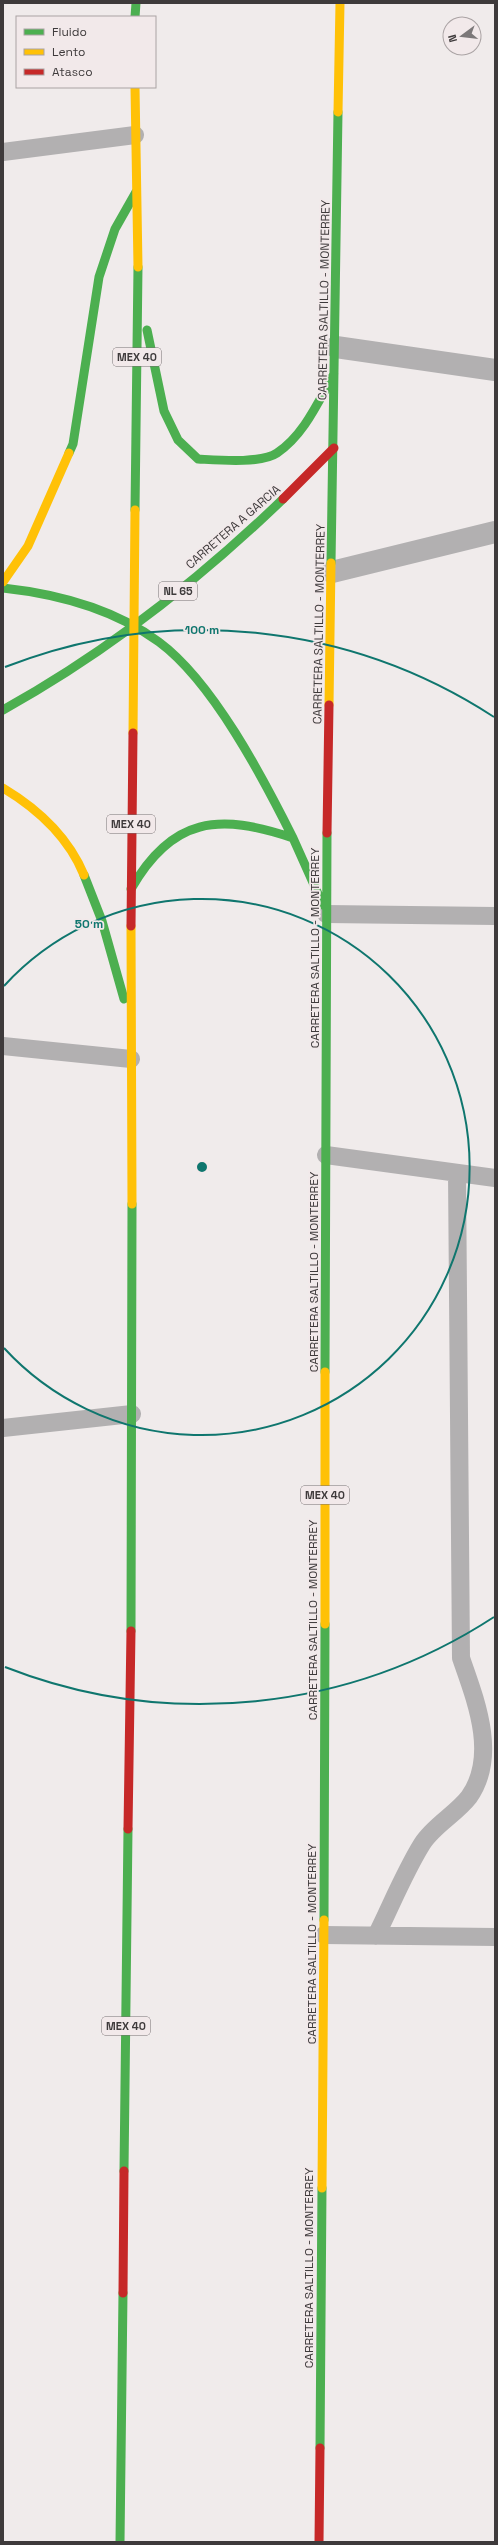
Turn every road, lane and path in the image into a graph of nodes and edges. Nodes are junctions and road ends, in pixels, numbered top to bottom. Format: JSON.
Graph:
{"nodes":[{"id":1,"x":136,"y":3,"type":"edge"},
{"id":2,"x":340,"y":3,"type":"edge"},
{"id":3,"x":136,"y":16,"type":"edge"},
{"id":4,"x":135,"y":88,"type":"edge"},
{"id":5,"x":135,"y":135,"type":"junction"},
{"id":6,"x":3,"y":152,"type":"edge"},
{"id":7,"x":137,"y":191,"type":"junction"},
{"id":8,"x":138,"y":281,"type":"junction"},
{"id":9,"x":336,"y":347,"type":"junction"},
{"id":10,"x":495,"y":370,"type":"edge"},
{"id":11,"x":334,"y":373,"type":"junction"},
{"id":12,"x":334,"y":448,"type":"junction"},
{"id":13,"x":495,"y":532,"type":"edge"},
{"id":14,"x":332,"y":572,"type":"junction"},
{"id":15,"x":3,"y":582,"type":"edge"},
{"id":16,"x":3,"y":588,"type":"edge"},
{"id":17,"x":134,"y":626,"type":"junction"},
{"id":18,"x":3,"y":710,"type":"edge"},
{"id":19,"x":3,"y":788,"type":"edge"},
{"id":20,"x":293,"y":838,"type":"junction"},
{"id":21,"x":131,"y":891,"type":"junction"},
{"id":22,"x":326,"y":914,"type":"junction"},
{"id":23,"x":495,"y":916,"type":"edge"},
{"id":24,"x":131,"y":1021,"type":"junction"},
{"id":25,"x":3,"y":1046,"type":"edge"},
{"id":26,"x":131,"y":1059,"type":"junction"},
{"id":27,"x":326,"y":1155,"type":"junction"},
{"id":28,"x":457,"y":1173,"type":"junction"},
{"id":29,"x":495,"y":1178,"type":"edge"},
{"id":30,"x":132,"y":1414,"type":"junction"},
{"id":31,"x":3,"y":1428,"type":"edge"},
{"id":32,"x":324,"y":1935,"type":"junction"},
{"id":33,"x":376,"y":1936,"type":"junction"},
{"id":34,"x":495,"y":1937,"type":"edge"},
{"id":35,"x":120,"y":2542,"type":"edge"},
{"id":36,"x":319,"y":2542,"type":"edge"}],
"edges":[{"from":1,"to":3,"type":"main road"},
{"from":2,"to":9,"type":"main road","name":"CARRETERA SALTILLO - MONTERREY","number":"MEX 40"},
{"from":4,"to":5,"type":"main road","number":"MEX 40"},
{"from":5,"to":6,"type":"lane"},
{"from":5,"to":7,"type":"main road","number":"MEX 40"},
{"from":7,"to":8,"type":"main road","number":"MEX 40"},
{"from":7,"to":15,"type":"main road"},
{"from":8,"to":11,"type":"main road"},
{"from":8,"to":17,"type":"main road","number":"MEX 40"},
{"from":9,"to":10,"type":"street"},
{"from":9,"to":11,"type":"main road","name":"CARRETERA SALTILLO - MONTERREY","number":"MEX 40"},
{"from":11,"to":12,"type":"main road","name":"CARRETERA SALTILLO - MONTERREY","number":"MEX 40"},
{"from":12,"to":14,"type":"main road","name":"CARRETERA SALTILLO - MONTERREY","number":"MEX 40"},
{"from":12,"to":17,"type":"main road","name":"CARRETERA A GARCIA","number":"NL 65"},
{"from":13,"to":14,"type":"street"},
{"from":14,"to":22,"type":"main road","name":"CARRETERA SALTILLO - MONTERREY","number":"MEX 40"},
{"from":16,"to":17,"type":"main road"},
{"from":17,"to":18,"type":"main road","name":"CARRETERA A GARCIA","number":"NL 65"},
{"from":17,"to":20,"type":"main road"},
{"from":17,"to":21,"type":"main road","number":"MEX 40"},
{"from":19,"to":24,"type":"main road"},
{"from":20,"to":21,"type":"main road"},
{"from":20,"to":22,"type":"main road"},
{"from":21,"to":24,"type":"main road","number":"MEX 40"},
{"from":22,"to":23,"type":"lane"},
{"from":22,"to":27,"type":"main road","name":"CARRETERA SALTILLO - MONTERREY","number":"MEX 40"},
{"from":24,"to":26,"type":"main road","number":"MEX 40"},
{"from":25,"to":26,"type":"lane"},
{"from":26,"to":30,"type":"main road","number":"MEX 40"},
{"from":27,"to":28,"type":"lane"},
{"from":27,"to":32,"type":"main road","name":"CARRETERA SALTILLO - MONTERREY","number":"MEX 40"},
{"from":28,"to":29,"type":"lane"},
{"from":28,"to":33,"type":"lane"},
{"from":30,"to":31,"type":"lane"},
{"from":30,"to":35,"type":"main road","number":"MEX 40"},
{"from":32,"to":33,"type":"lane"},
{"from":32,"to":36,"type":"main road","name":"CARRETERA SALTILLO - MONTERREY","number":"MEX 40"},
{"from":33,"to":34,"type":"lane"}]}
